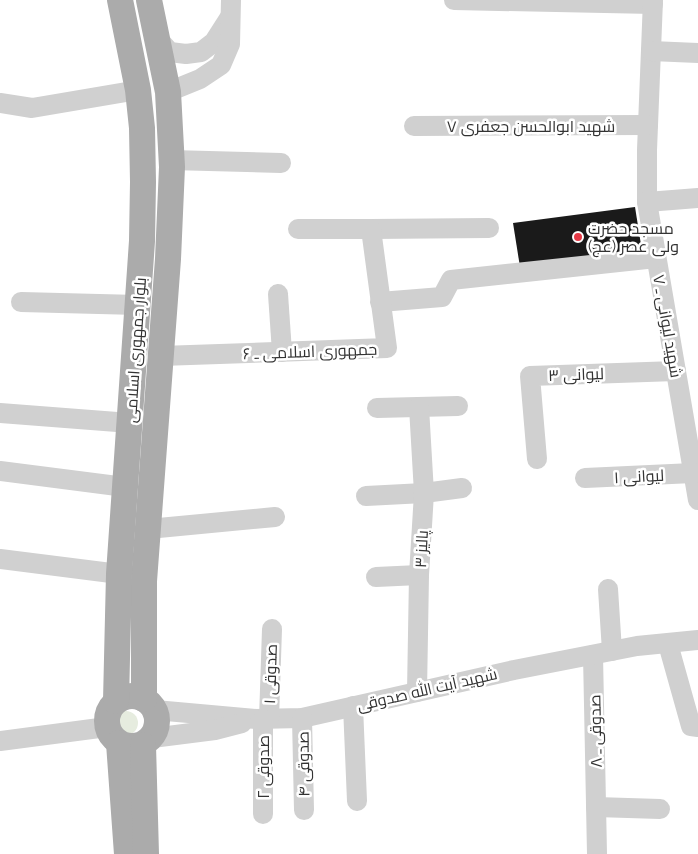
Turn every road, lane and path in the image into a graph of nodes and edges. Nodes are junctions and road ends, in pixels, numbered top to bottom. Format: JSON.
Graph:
{"nodes":[{"id":1,"x":120,"y":0,"type":"edge"},
{"id":2,"x":149,"y":0,"type":"edge"},
{"id":3,"x":454,"y":0,"type":"edge"},
{"id":4,"x":497,"y":0,"type":"edge"},
{"id":5,"x":653,"y":2,"type":"edge"},
{"id":6,"x":230,"y":9,"type":"edge"},
{"id":7,"x":156,"y":37,"type":"junction"},
{"id":8,"x":651,"y":51,"type":"junction"},
{"id":9,"x":698,"y":53,"type":"edge"},
{"id":10,"x":138,"y":90,"type":"junction"},
{"id":11,"x":168,"y":92,"type":"junction"},
{"id":12,"x":0,"y":103,"type":"edge"},
{"id":13,"x":648,"y":125,"type":"junction"},
{"id":14,"x":414,"y":126,"type":"dead end"},
{"id":15,"x":172,"y":160,"type":"junction"},
{"id":16,"x":281,"y":163,"type":"dead end"},
{"id":17,"x":698,"y":198,"type":"edge"},
{"id":18,"x":647,"y":202,"type":"junction"},
{"id":19,"x":489,"y":228,"type":"dead end"},
{"id":20,"x":298,"y":229,"type":"dead end"},
{"id":21,"x":371,"y":229,"type":"junction"},
{"id":22,"x":656,"y":258,"type":"junction"},
{"id":23,"x":278,"y":294,"type":"dead end"},
{"id":24,"x":20,"y":302,"type":"dead end"},
{"id":25,"x":380,"y":302,"type":"junction"},
{"id":26,"x":138,"y":305,"type":"junction"},
{"id":27,"x":282,"y":352,"type":"junction"},
{"id":28,"x":161,"y":356,"type":"junction"},
{"id":29,"x":676,"y":371,"type":"junction"},
{"id":30,"x":458,"y":406,"type":"dead end"},
{"id":31,"x":420,"y":407,"type":"junction"},
{"id":32,"x":377,"y":408,"type":"dead end"},
{"id":33,"x":0,"y":413,"type":"edge"},
{"id":34,"x":130,"y":423,"type":"junction"},
{"id":35,"x":537,"y":459,"type":"dead end"},
{"id":36,"x":0,"y":471,"type":"edge"},
{"id":37,"x":694,"y":473,"type":"junction"},
{"id":38,"x":585,"y":478,"type":"dead end"},
{"id":39,"x":125,"y":487,"type":"junction"},
{"id":40,"x":462,"y":488,"type":"dead end"},
{"id":41,"x":424,"y":492,"type":"junction"},
{"id":42,"x":366,"y":496,"type":"dead end"},
{"id":43,"x":698,"y":500,"type":"edge"},
{"id":44,"x":275,"y":517,"type":"dead end"},
{"id":45,"x":148,"y":529,"type":"junction"},
{"id":46,"x":0,"y":559,"type":"edge"},
{"id":47,"x":119,"y":574,"type":"junction"},
{"id":48,"x":419,"y":575,"type":"junction"},
{"id":49,"x":376,"y":577,"type":"dead end"},
{"id":50,"x":608,"y":589,"type":"dead end"},
{"id":51,"x":272,"y":629,"type":"dead end"},
{"id":52,"x":698,"y":640,"type":"edge"},
{"id":53,"x":668,"y":644,"type":"junction"},
{"id":54,"x":603,"y":653,"type":"junction"},
{"id":55,"x":417,"y":692,"type":"junction"},
{"id":56,"x":116,"y":701,"type":"junction"},
{"id":57,"x":150,"y":704,"type":"junction"},
{"id":58,"x":353,"y":706,"type":"junction"},
{"id":59,"x":302,"y":718,"type":"junction"},
{"id":60,"x":263,"y":719,"type":"junction"},
{"id":61,"x":698,"y":727,"type":"edge"},
{"id":62,"x":130,"y":738,"type":"junction"},
{"id":63,"x":0,"y":741,"type":"edge"},
{"id":64,"x":357,"y":801,"type":"dead end"},
{"id":65,"x":596,"y":807,"type":"junction"},
{"id":66,"x":660,"y":809,"type":"dead end"},
{"id":67,"x":304,"y":810,"type":"dead end"},
{"id":68,"x":263,"y":814,"type":"dead end"},
{"id":69,"x":127,"y":854,"type":"edge"},
{"id":70,"x":146,"y":854,"type":"edge"},
{"id":71,"x":597,"y":854,"type":"edge"}],
"edges":[{"from":1,"to":10,"type":"main road","name":"بلوار جمهوری اسلامی"},
{"from":2,"to":7,"type":"main road","name":"بلوار جمهوری اسلامی"},
{"from":3,"to":4,"type":"street"},
{"from":4,"to":5,"type":"street"},
{"from":5,"to":8,"type":"street","name":"شهید لیوانی ـ ۷"},
{"from":6,"to":7,"type":"street"},
{"from":6,"to":11,"type":"street"},
{"from":7,"to":11,"type":"main road","name":"بلوار جمهوری اسلامی"},
{"from":8,"to":9,"type":"street"},
{"from":8,"to":13,"type":"street","name":"شهید لیوانی ـ ۷"},
{"from":10,"to":12,"type":"street"},
{"from":10,"to":26,"type":"main road","name":"بلوار جمهوری اسلامی"},
{"from":11,"to":15,"type":"main road","name":"بلوار جمهوری اسلامی"},
{"from":13,"to":14,"type":"street","name":"شهید ابوالحسن جعفری ۷"},
{"from":13,"to":18,"type":"street","name":"شهید لیوانی ـ ۷"},
{"from":15,"to":16,"type":"street"},
{"from":15,"to":28,"type":"main road","name":"بلوار جمهوری اسلامی"},
{"from":17,"to":18,"type":"street"},
{"from":18,"to":22,"type":"street","name":"شهید لیوانی ـ ۷"},
{"from":19,"to":21,"type":"street"},
{"from":20,"to":21,"type":"street"},
{"from":21,"to":25,"type":"street","name":"جمهوری اسلامی ـ ۶"},
{"from":22,"to":25,"type":"street"},
{"from":22,"to":29,"type":"street","name":"شهید لیوانی ـ ۷"},
{"from":23,"to":27,"type":"street"},
{"from":24,"to":26,"type":"street"},
{"from":25,"to":27,"type":"street","name":"جمهوری اسلامی ـ ۶"},
{"from":26,"to":34,"type":"main road","name":"بلوار جمهوری اسلامی"},
{"from":27,"to":28,"type":"street","name":"جمهوری اسلامی ـ ۶"},
{"from":28,"to":45,"type":"main road","name":"بلوار جمهوری اسلامی"},
{"from":29,"to":35,"type":"street","name":"لیوانی ۳"},
{"from":29,"to":37,"type":"street","name":"شهید لیوانی ـ ۷"},
{"from":30,"to":31,"type":"street"},
{"from":31,"to":32,"type":"street"},
{"from":31,"to":41,"type":"street","name":"پالیز ۳"},
{"from":33,"to":34,"type":"street"},
{"from":34,"to":39,"type":"main road","name":"بلوار جمهوری اسلامی"},
{"from":36,"to":39,"type":"street"},
{"from":37,"to":38,"type":"street","name":"لیوانی ۱"},
{"from":37,"to":43,"type":"street","name":"شهید لیوانی ـ ۷"},
{"from":39,"to":47,"type":"main road","name":"بلوار جمهوری اسلامی"},
{"from":40,"to":41,"type":"street"},
{"from":41,"to":42,"type":"street"},
{"from":41,"to":48,"type":"street","name":"پالیز ۳"},
{"from":44,"to":45,"type":"street"},
{"from":45,"to":57,"type":"main road","name":"بلوار جمهوری اسلامی"},
{"from":46,"to":47,"type":"street"},
{"from":47,"to":56,"type":"main road","name":"بلوار جمهوری اسلامی"},
{"from":48,"to":49,"type":"street"},
{"from":48,"to":55,"type":"street","name":"پالیز ۳"},
{"from":50,"to":54,"type":"street","name":"صدوقی ـ ۸"},
{"from":51,"to":60,"type":"street","name":"صدوقی ۱"},
{"from":52,"to":53,"type":"street","name":"شهید آیت الله صدوقی"},
{"from":53,"to":54,"type":"street","name":"شهید آیت الله صدوقی"},
{"from":53,"to":61,"type":"street"},
{"from":54,"to":55,"type":"street","name":"شهید آیت الله صدوقی"},
{"from":54,"to":65,"type":"street","name":"صدوقی ـ ۸"},
{"from":55,"to":58,"type":"street","name":"شهید آیت الله صدوقی"},
{"from":56,"to":57,"type":"main road"},
{"from":56,"to":62,"type":"main road"},
{"from":57,"to":60,"type":"street","name":"شهید آیت الله صدوقی"},
{"from":57,"to":62,"type":"main road"},
{"from":58,"to":59,"type":"street","name":"شهید آیت الله صدوقی"},
{"from":58,"to":64,"type":"street"},
{"from":59,"to":60,"type":"street","name":"شهید آیت الله صدوقی"},
{"from":59,"to":67,"type":"street","name":"صدوقی ۴"},
{"from":60,"to":62,"type":"street"},
{"from":60,"to":68,"type":"street","name":"صدوقی ۲"},
{"from":62,"to":63,"type":"street"},
{"from":62,"to":69,"type":"main road"},
{"from":62,"to":70,"type":"main road"},
{"from":65,"to":66,"type":"street"},
{"from":65,"to":71,"type":"street","name":"صدوقی ـ ۸"}]}
